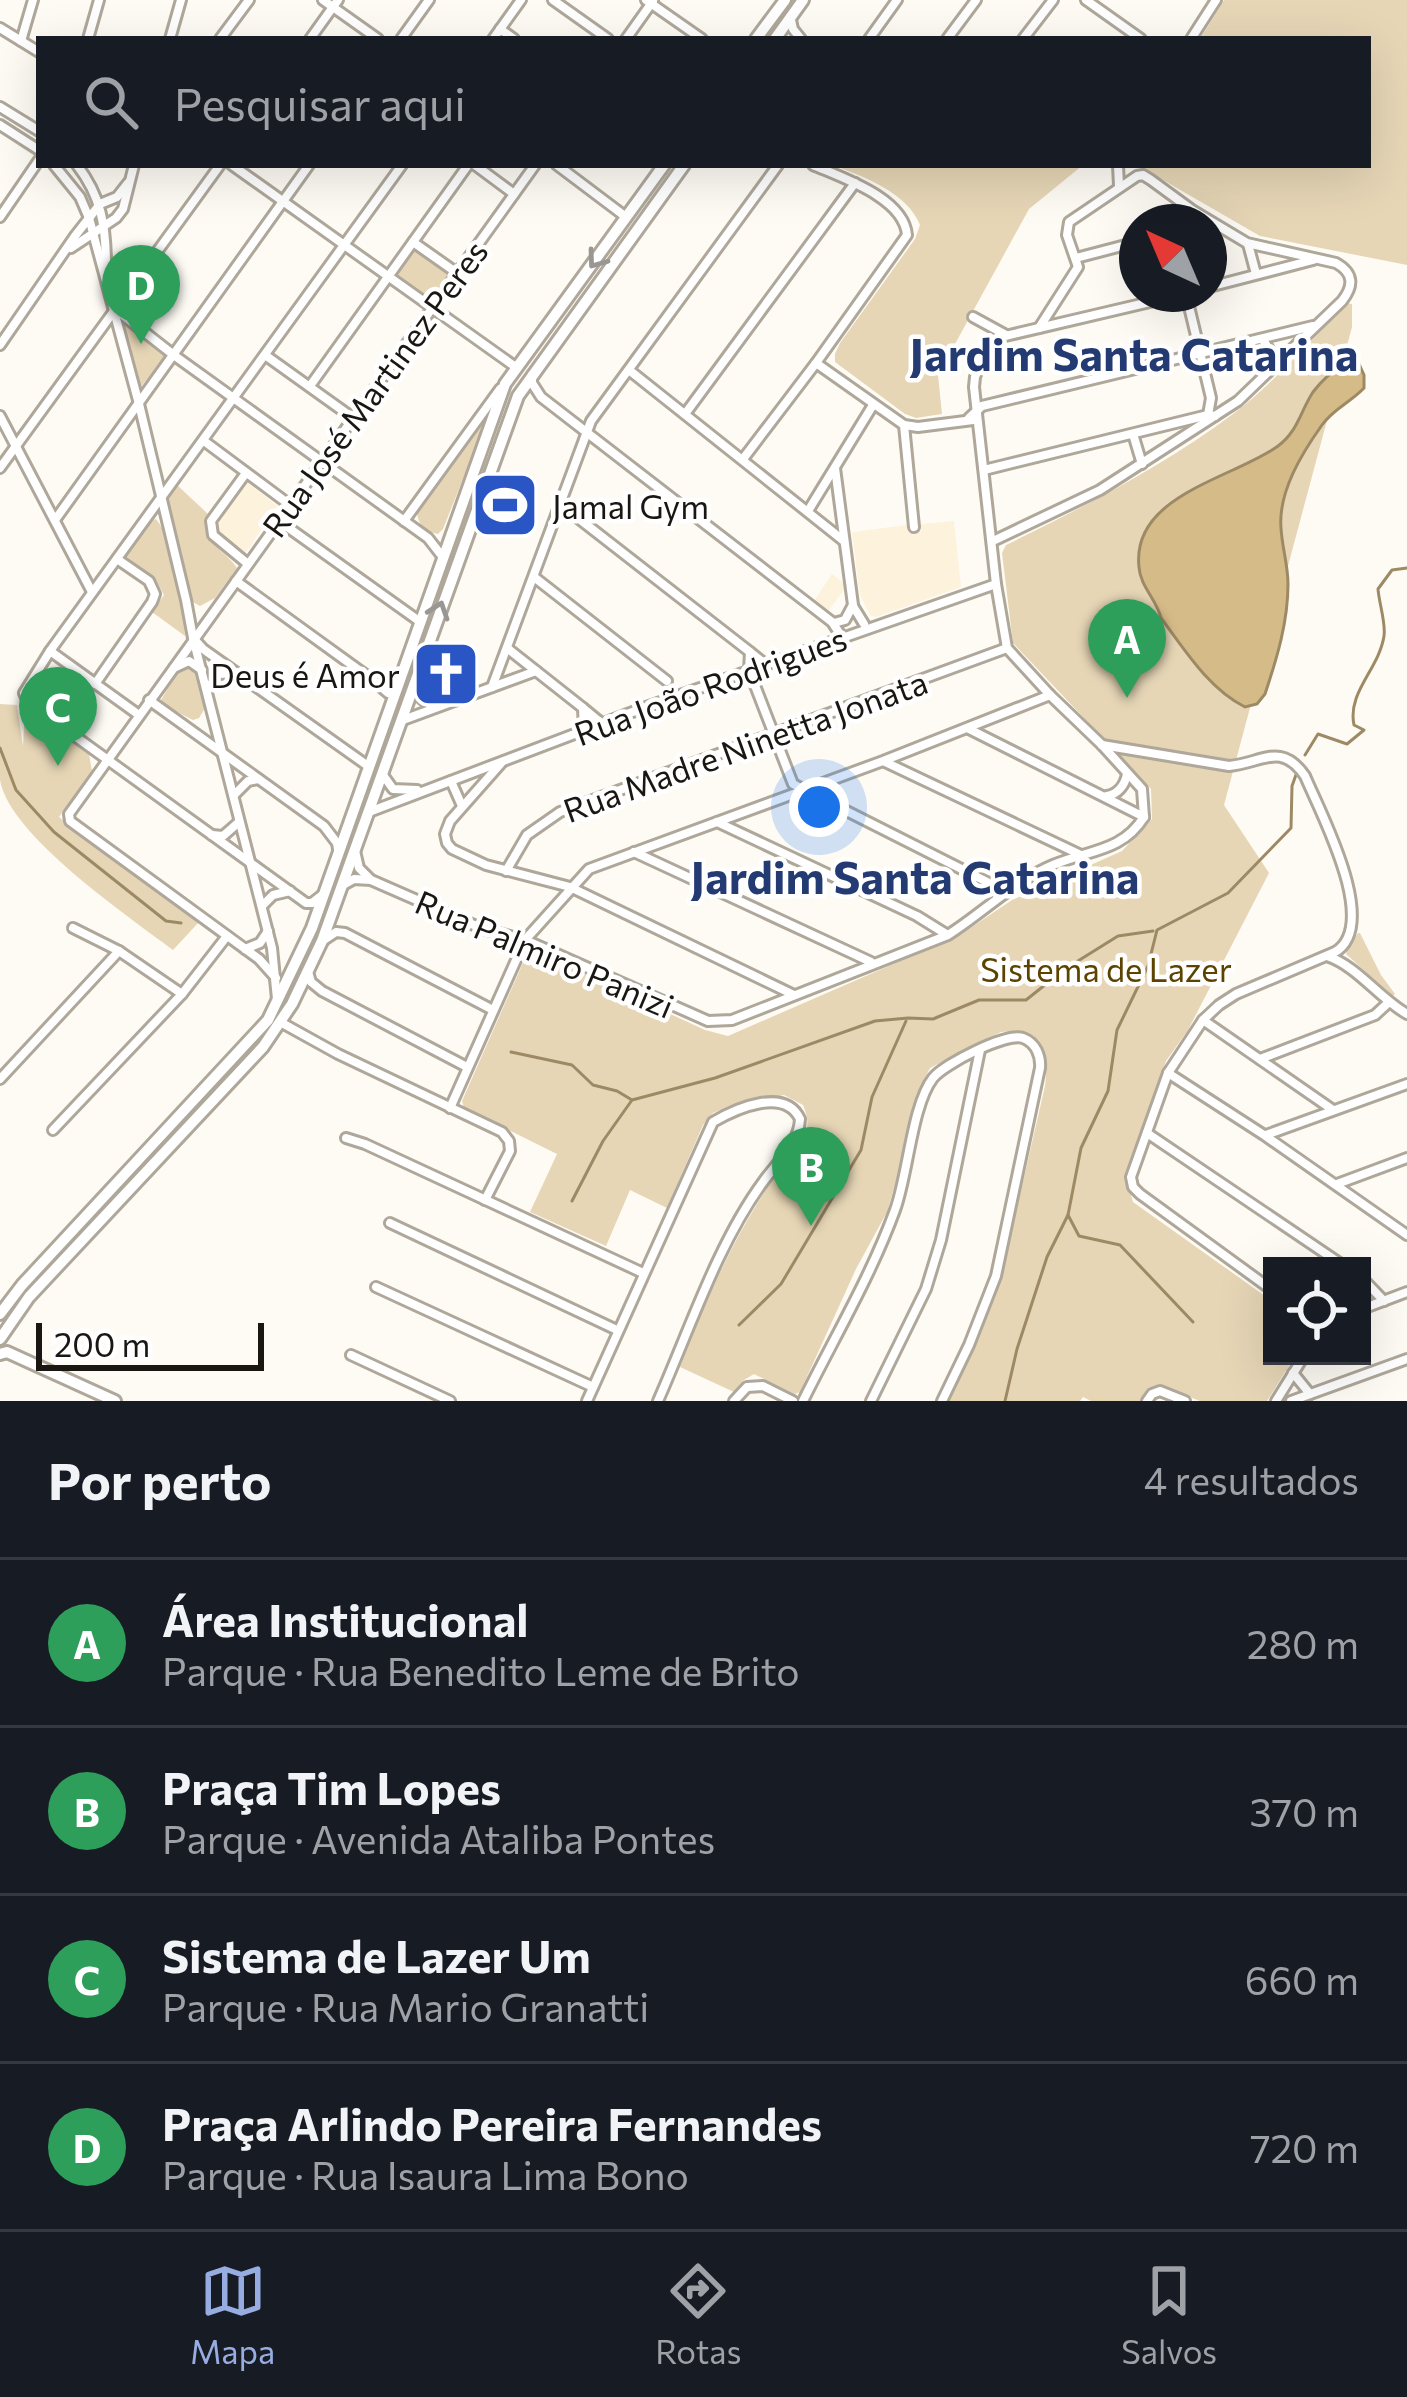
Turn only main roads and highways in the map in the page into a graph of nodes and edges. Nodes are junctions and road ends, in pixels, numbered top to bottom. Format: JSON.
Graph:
{"nodes":[{"id":1,"x":784,"y":0,"type":"edge"},
{"id":2,"x":802,"y":0,"type":"edge"},
{"id":3,"x":758,"y":36,"type":"edge"},
{"id":4,"x":777,"y":36,"type":"edge"},
{"id":5,"x":662,"y":168,"type":"edge"},
{"id":6,"x":682,"y":168,"type":"edge"},
{"id":7,"x":469,"y":528,"type":"junction"},
{"id":8,"x":448,"y":540,"type":"junction"},
{"id":9,"x":412,"y":688,"type":"junction"},
{"id":10,"x":391,"y":700,"type":"junction"},
{"id":11,"x":368,"y":766,"type":"junction"},
{"id":12,"x":356,"y":850,"type":"junction"},
{"id":13,"x":321,"y":943,"type":"junction"},
{"id":14,"x":287,"y":951,"type":"junction"},
{"id":15,"x":0,"y":1314,"type":"edge"},
{"id":16,"x":0,"y":1339,"type":"edge"},
{"id":17,"x":4,"y":1353,"type":"edge"},
{"id":18,"x":115,"y":1401,"type":"edge"}],
"edges":[{"from":1,"to":3,"type":"main road"},
{"from":2,"to":4,"type":"main road"},
{"from":5,"to":8,"type":"main road","one_way":true},
{"from":6,"to":7,"type":"main road"},
{"from":7,"to":8,"type":"main road"},
{"from":9,"to":7,"type":"main road","one_way":true},
{"from":8,"to":10,"type":"main road"},
{"from":9,"to":10,"type":"main road"},
{"from":9,"to":12,"type":"main road"},
{"from":10,"to":11,"type":"main road"},
{"from":11,"to":12,"type":"main road"},
{"from":11,"to":14,"type":"main road"},
{"from":12,"to":13,"type":"main road"},
{"from":13,"to":14,"type":"main road"},
{"from":13,"to":16,"type":"main road"},
{"from":14,"to":15,"type":"main road"},
{"from":16,"to":17,"type":"main road"},
{"from":17,"to":18,"type":"main road"}]}
